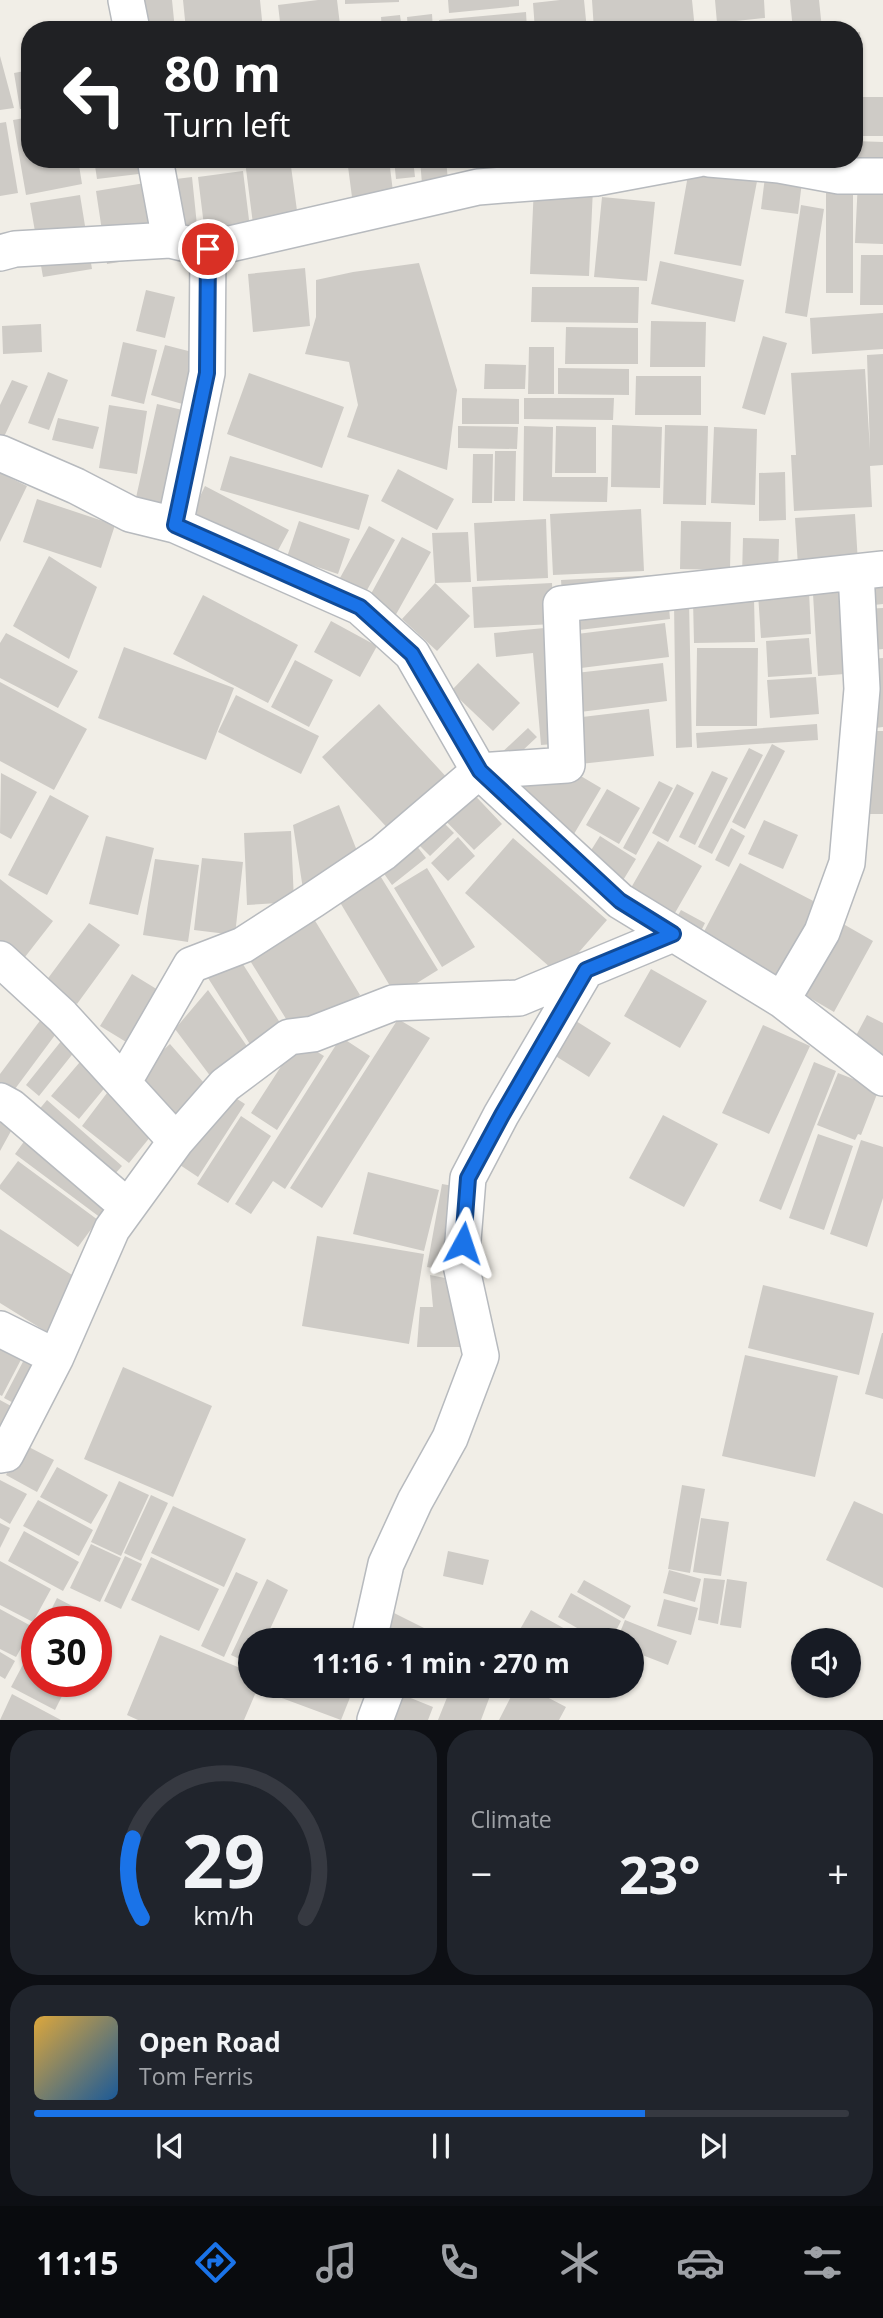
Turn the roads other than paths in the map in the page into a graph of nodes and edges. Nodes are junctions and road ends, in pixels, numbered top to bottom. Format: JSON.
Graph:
{"nodes":[{"id":1,"x":127,"y":0,"type":"edge"},
{"id":2,"x":130,"y":21,"type":"edge"},
{"id":3,"x":157,"y":168,"type":"edge"},
{"id":4,"x":650,"y":168,"type":"edge"},
{"id":5,"x":795,"y":168,"type":"edge"},
{"id":6,"x":883,"y":176,"type":"edge"},
{"id":7,"x":170,"y":240,"type":"junction"},
{"id":8,"x":208,"y":249,"type":"junction"},
{"id":9,"x":0,"y":253,"type":"edge"},
{"id":10,"x":0,"y":453,"type":"edge"},
{"id":11,"x":175,"y":525,"type":"junction"},
{"id":12,"x":869,"y":570,"type":"edge"},
{"id":13,"x":480,"y":771,"type":"junction"},
{"id":14,"x":673,"y":934,"type":"junction"},
{"id":15,"x":0,"y":959,"type":"edge"},
{"id":16,"x":586,"y":970,"type":"junction"},
{"id":17,"x":782,"y":1000,"type":"junction"},
{"id":18,"x":883,"y":1078,"type":"edge"},
{"id":19,"x":123,"y":1083,"type":"junction"},
{"id":20,"x":0,"y":1101,"type":"edge"},
{"id":21,"x":176,"y":1141,"type":"junction"},
{"id":22,"x":128,"y":1206,"type":"junction"},
{"id":23,"x":0,"y":1329,"type":"edge"},
{"id":24,"x":56,"y":1357,"type":"junction"},
{"id":25,"x":0,"y":1455,"type":"edge"},
{"id":26,"x":372,"y":1628,"type":"edge"},
{"id":27,"x":383,"y":1698,"type":"edge"},
{"id":28,"x":375,"y":1720,"type":"edge"}],
"edges":[{"from":1,"to":2,"type":"street"},
{"from":3,"to":7,"type":"street"},
{"from":4,"to":8,"type":"street"},
{"from":5,"to":6,"type":"street"},
{"from":7,"to":8,"type":"street"},
{"from":7,"to":9,"type":"street"},
{"from":8,"to":11,"type":"street"},
{"from":10,"to":11,"type":"street"},
{"from":11,"to":13,"type":"street"},
{"from":12,"to":13,"type":"street"},
{"from":12,"to":17,"type":"street"},
{"from":13,"to":14,"type":"street"},
{"from":13,"to":19,"type":"street"},
{"from":14,"to":16,"type":"street"},
{"from":14,"to":17,"type":"street"},
{"from":15,"to":19,"type":"street"},
{"from":16,"to":21,"type":"street"},
{"from":16,"to":26,"type":"street"},
{"from":17,"to":18,"type":"street"},
{"from":19,"to":21,"type":"street"},
{"from":20,"to":22,"type":"street"},
{"from":21,"to":22,"type":"street"},
{"from":22,"to":24,"type":"street"},
{"from":23,"to":24,"type":"street"},
{"from":24,"to":25,"type":"street"},
{"from":27,"to":28,"type":"street"}]}
